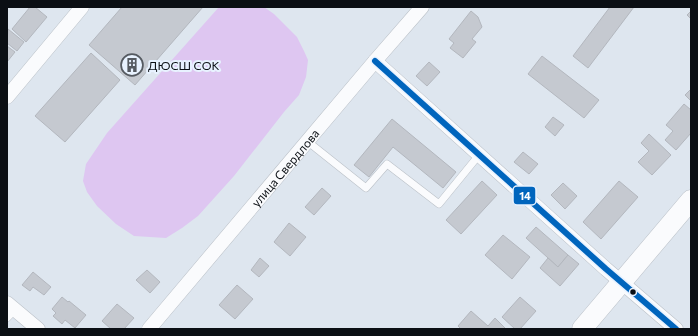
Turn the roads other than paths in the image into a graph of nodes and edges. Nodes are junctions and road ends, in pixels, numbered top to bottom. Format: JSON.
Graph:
{"nodes":[{"id":1,"x":82,"y":7,"type":"edge"},
{"id":2,"x":422,"y":7,"type":"edge"},
{"id":3,"x":375,"y":61,"type":"junction"},
{"id":4,"x":7,"y":97,"type":"edge"},
{"id":5,"x":307,"y":141,"type":"junction"},
{"id":6,"x":479,"y":155,"type":"junction"},
{"id":7,"x":691,"y":200,"type":"edge"},
{"id":8,"x":621,"y":283,"type":"junction"},
{"id":9,"x":10,"y":310,"type":"edge"},
{"id":10,"x":38,"y":329,"type":"edge"},
{"id":11,"x":149,"y":329,"type":"edge"},
{"id":12,"x":582,"y":329,"type":"edge"},
{"id":13,"x":676,"y":329,"type":"edge"}],
"edges":[{"from":1,"to":4,"type":"street"},
{"from":2,"to":3,"type":"street","name":"улица Свердлова"},
{"from":3,"to":5,"type":"street","name":"улица Свердлова"},
{"from":3,"to":6,"type":"street"},
{"from":5,"to":6,"type":"lane"},
{"from":5,"to":11,"type":"street","name":"улица Свердлова"},
{"from":6,"to":8,"type":"street"},
{"from":7,"to":8,"type":"main road"},
{"from":8,"to":12,"type":"main road"},
{"from":8,"to":13,"type":"street"},
{"from":9,"to":10,"type":"street"}]}
